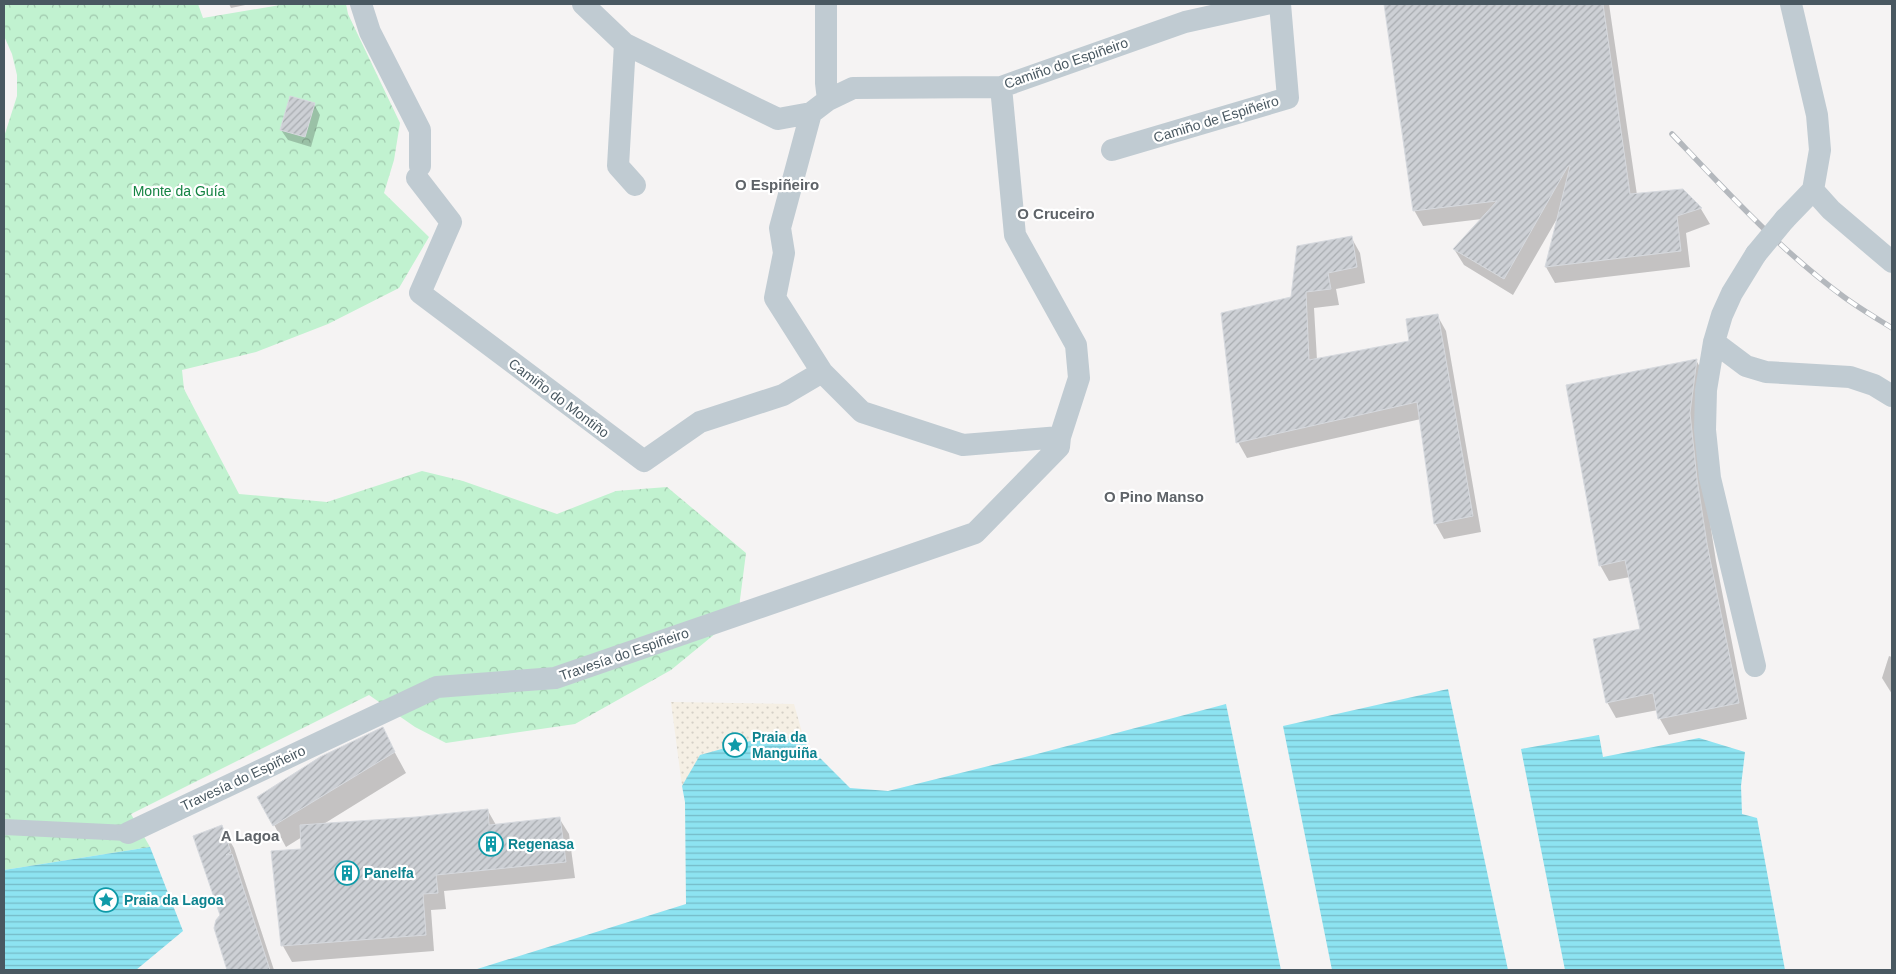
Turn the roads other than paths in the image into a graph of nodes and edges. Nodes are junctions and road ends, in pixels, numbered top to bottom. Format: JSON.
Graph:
{"nodes":[{"id":1,"x":362,"y":4,"type":"edge"},
{"id":2,"x":583,"y":4,"type":"edge"},
{"id":3,"x":826,"y":4,"type":"edge"},
{"id":4,"x":1266,"y":4,"type":"edge"},
{"id":5,"x":1280,"y":4,"type":"edge"},
{"id":6,"x":1791,"y":4,"type":"edge"},
{"id":7,"x":1181,"y":13,"type":"edge"},
{"id":8,"x":625,"y":44,"type":"junction"},
{"id":9,"x":1001,"y":87,"type":"junction"},
{"id":10,"x":820,"y":106,"type":"junction"},
{"id":11,"x":1112,"y":150,"type":"dead end"},
{"id":12,"x":634,"y":185,"type":"dead end"},
{"id":13,"x":1813,"y":190,"type":"junction"},
{"id":14,"x":1892,"y":262,"type":"edge"},
{"id":15,"x":1714,"y":342,"type":"junction"},
{"id":16,"x":822,"y":372,"type":"junction"},
{"id":17,"x":1892,"y":396,"type":"edge"},
{"id":18,"x":1060,"y":437,"type":"junction"},
{"id":19,"x":1755,"y":666,"type":"dead end"},
{"id":20,"x":4,"y":827,"type":"edge"},
{"id":21,"x":128,"y":832,"type":"joint"}],
"edges":[{"from":1,"to":16,"type":"street","name":"Camiño do Montiño"},
{"from":2,"to":8,"type":"street","name":"Camiño do Espiñeiro"},
{"from":3,"to":10,"type":"street"},
{"from":4,"to":7,"type":"street","name":"Camiño do Espiñeiro"},
{"from":5,"to":11,"type":"street","name":"Camiño de Espiñeiro"},
{"from":6,"to":13,"type":"street"},
{"from":7,"to":9,"type":"street","name":"Camiño do Espiñeiro"},
{"from":8,"to":10,"type":"street","name":"Camiño do Espiñeiro"},
{"from":8,"to":12,"type":"street"},
{"from":9,"to":10,"type":"street","name":"Camiño do Espiñeiro"},
{"from":9,"to":18,"type":"street","name":"Travesía do Espiñeiro"},
{"from":10,"to":16,"type":"street"},
{"from":13,"to":14,"type":"street"},
{"from":13,"to":15,"type":"street","bridge":true},
{"from":15,"to":17,"type":"street"},
{"from":15,"to":19,"type":"street"},
{"from":16,"to":18,"type":"street"},
{"from":18,"to":21,"type":"street","name":"Travesía do Espiñeiro"},
{"from":20,"to":21,"type":"street"}]}
